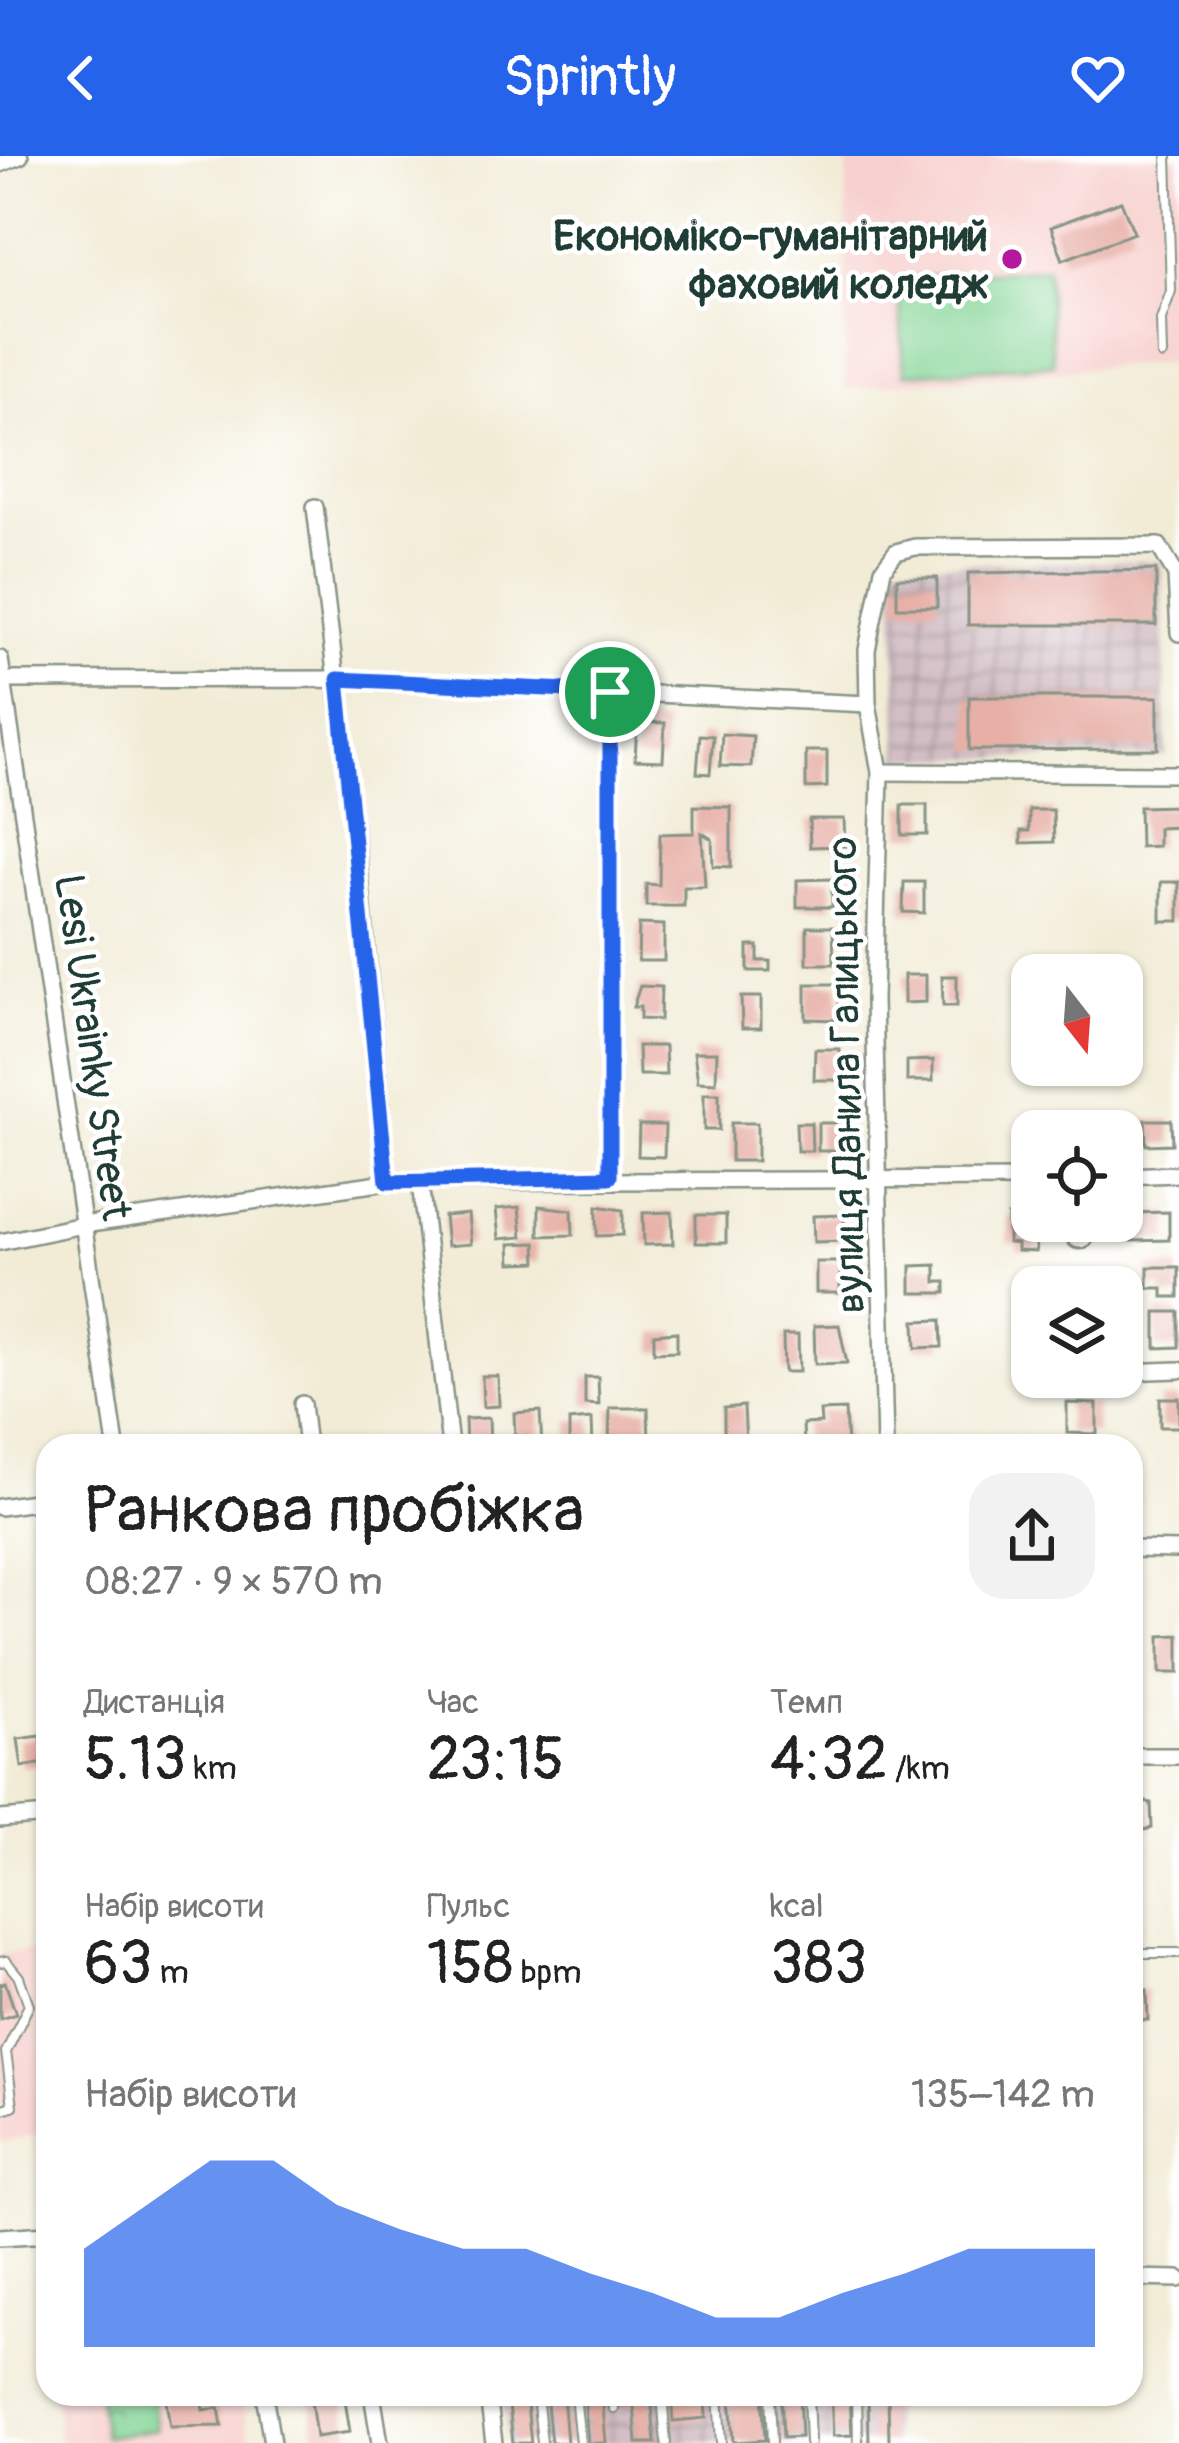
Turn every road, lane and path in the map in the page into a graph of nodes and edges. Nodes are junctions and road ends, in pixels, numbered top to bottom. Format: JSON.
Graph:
{"nodes":[{"id":1,"x":20,"y":156,"type":"edge"},
{"id":2,"x":1167,"y":156,"type":"edge"},
{"id":3,"x":0,"y":164,"type":"edge"},
{"id":4,"x":1162,"y":355,"type":"dead end"},
{"id":5,"x":315,"y":507,"type":"dead end"},
{"id":6,"x":1179,"y":634,"type":"edge"},
{"id":7,"x":0,"y":659,"type":"edge"},
{"id":8,"x":2,"y":679,"type":"edge"},
{"id":9,"x":338,"y":679,"type":"junction"},
{"id":10,"x":610,"y":692,"type":"junction"},
{"id":11,"x":868,"y":704,"type":"junction"},
{"id":12,"x":880,"y":772,"type":"junction"},
{"id":13,"x":1179,"y":774,"type":"edge"},
{"id":14,"x":1179,"y":1174,"type":"edge"},
{"id":15,"x":1143,"y":1175,"type":"edge"},
{"id":16,"x":610,"y":1177,"type":"junction"},
{"id":17,"x":1011,"y":1180,"type":"edge"},
{"id":18,"x":387,"y":1182,"type":"junction"},
{"id":19,"x":421,"y":1182,"type":"junction"},
{"id":20,"x":882,"y":1184,"type":"junction"},
{"id":21,"x":83,"y":1225,"type":"junction"},
{"id":22,"x":0,"y":1242,"type":"edge"},
{"id":23,"x":1179,"y":1370,"type":"edge"},
{"id":24,"x":1143,"y":1371,"type":"edge"},
{"id":25,"x":302,"y":1404,"type":"dead end"},
{"id":26,"x":114,"y":1434,"type":"edge"},
{"id":27,"x":306,"y":1434,"type":"edge"},
{"id":28,"x":449,"y":1434,"type":"edge"},
{"id":29,"x":885,"y":1434,"type":"edge"},
{"id":30,"x":36,"y":1502,"type":"edge"},
{"id":31,"x":0,"y":1507,"type":"edge"},
{"id":32,"x":1143,"y":1550,"type":"edge"},
{"id":33,"x":1179,"y":1550,"type":"edge"},
{"id":34,"x":1143,"y":1756,"type":"edge"},
{"id":35,"x":1179,"y":1756,"type":"edge"},
{"id":36,"x":36,"y":1817,"type":"edge"},
{"id":37,"x":0,"y":1819,"type":"edge"},
{"id":38,"x":1143,"y":1953,"type":"edge"},
{"id":39,"x":1179,"y":1953,"type":"edge"},
{"id":40,"x":0,"y":1962,"type":"edge"},
{"id":41,"x":0,"y":2110,"type":"edge"},
{"id":42,"x":36,"y":2235,"type":"edge"},
{"id":43,"x":0,"y":2237,"type":"edge"},
{"id":44,"x":1143,"y":2278,"type":"edge"},
{"id":45,"x":1179,"y":2279,"type":"edge"},
{"id":46,"x":266,"y":2406,"type":"edge"},
{"id":47,"x":374,"y":2406,"type":"edge"},
{"id":48,"x":489,"y":2406,"type":"edge"},
{"id":49,"x":538,"y":2406,"type":"edge"},
{"id":50,"x":576,"y":2406,"type":"edge"},
{"id":51,"x":663,"y":2406,"type":"edge"},
{"id":52,"x":719,"y":2406,"type":"edge"},
{"id":53,"x":770,"y":2406,"type":"edge"},
{"id":54,"x":809,"y":2406,"type":"edge"},
{"id":55,"x":857,"y":2406,"type":"edge"},
{"id":56,"x":272,"y":2443,"type":"edge"},
{"id":57,"x":380,"y":2443,"type":"edge"},
{"id":58,"x":494,"y":2443,"type":"edge"},
{"id":59,"x":542,"y":2443,"type":"edge"},
{"id":60,"x":580,"y":2443,"type":"edge"},
{"id":61,"x":666,"y":2443,"type":"edge"},
{"id":62,"x":721,"y":2443,"type":"edge"},
{"id":63,"x":772,"y":2443,"type":"edge"},
{"id":64,"x":811,"y":2443,"type":"edge"},
{"id":65,"x":858,"y":2443,"type":"edge"}],
"edges":[{"from":1,"to":3,"type":"street"},
{"from":2,"to":4,"type":"lane"},
{"from":5,"to":9,"type":"street"},
{"from":6,"to":11,"type":"street","name":"вулиця Данила Галицького"},
{"from":7,"to":8,"type":"street","name":"Lesi Ukrainky Street"},
{"from":8,"to":9,"type":"street"},
{"from":8,"to":21,"type":"street","name":"Lesi Ukrainky Street"},
{"from":9,"to":10,"type":"street"},
{"from":9,"to":18,"type":"street"},
{"from":10,"to":11,"type":"street"},
{"from":10,"to":16,"type":"street"},
{"from":11,"to":12,"type":"street","name":"вулиця Данила Галицького"},
{"from":12,"to":13,"type":"street"},
{"from":12,"to":20,"type":"street","name":"вулиця Данила Галицького"},
{"from":14,"to":15,"type":"street"},
{"from":16,"to":19,"type":"street"},
{"from":16,"to":20,"type":"street"},
{"from":17,"to":20,"type":"street"},
{"from":18,"to":19,"type":"street"},
{"from":18,"to":21,"type":"street"},
{"from":19,"to":28,"type":"street"},
{"from":20,"to":29,"type":"street","name":"вулиця Данила Галицького"},
{"from":21,"to":22,"type":"street"},
{"from":21,"to":26,"type":"street","name":"Lesi Ukrainky Street"},
{"from":23,"to":24,"type":"street"},
{"from":25,"to":27,"type":"street"},
{"from":30,"to":31,"type":"street"},
{"from":32,"to":33,"type":"street"},
{"from":34,"to":35,"type":"street"},
{"from":36,"to":37,"type":"street"},
{"from":38,"to":39,"type":"lane"},
{"from":40,"to":41,"type":"lane"},
{"from":42,"to":43,"type":"street"},
{"from":44,"to":45,"type":"street"},
{"from":46,"to":56,"type":"street"},
{"from":47,"to":57,"type":"street"},
{"from":48,"to":58,"type":"street"},
{"from":49,"to":59,"type":"lane"},
{"from":50,"to":60,"type":"lane"},
{"from":51,"to":61,"type":"lane"},
{"from":52,"to":62,"type":"lane"},
{"from":53,"to":63,"type":"lane"},
{"from":54,"to":64,"type":"lane"},
{"from":55,"to":65,"type":"lane"}]}
